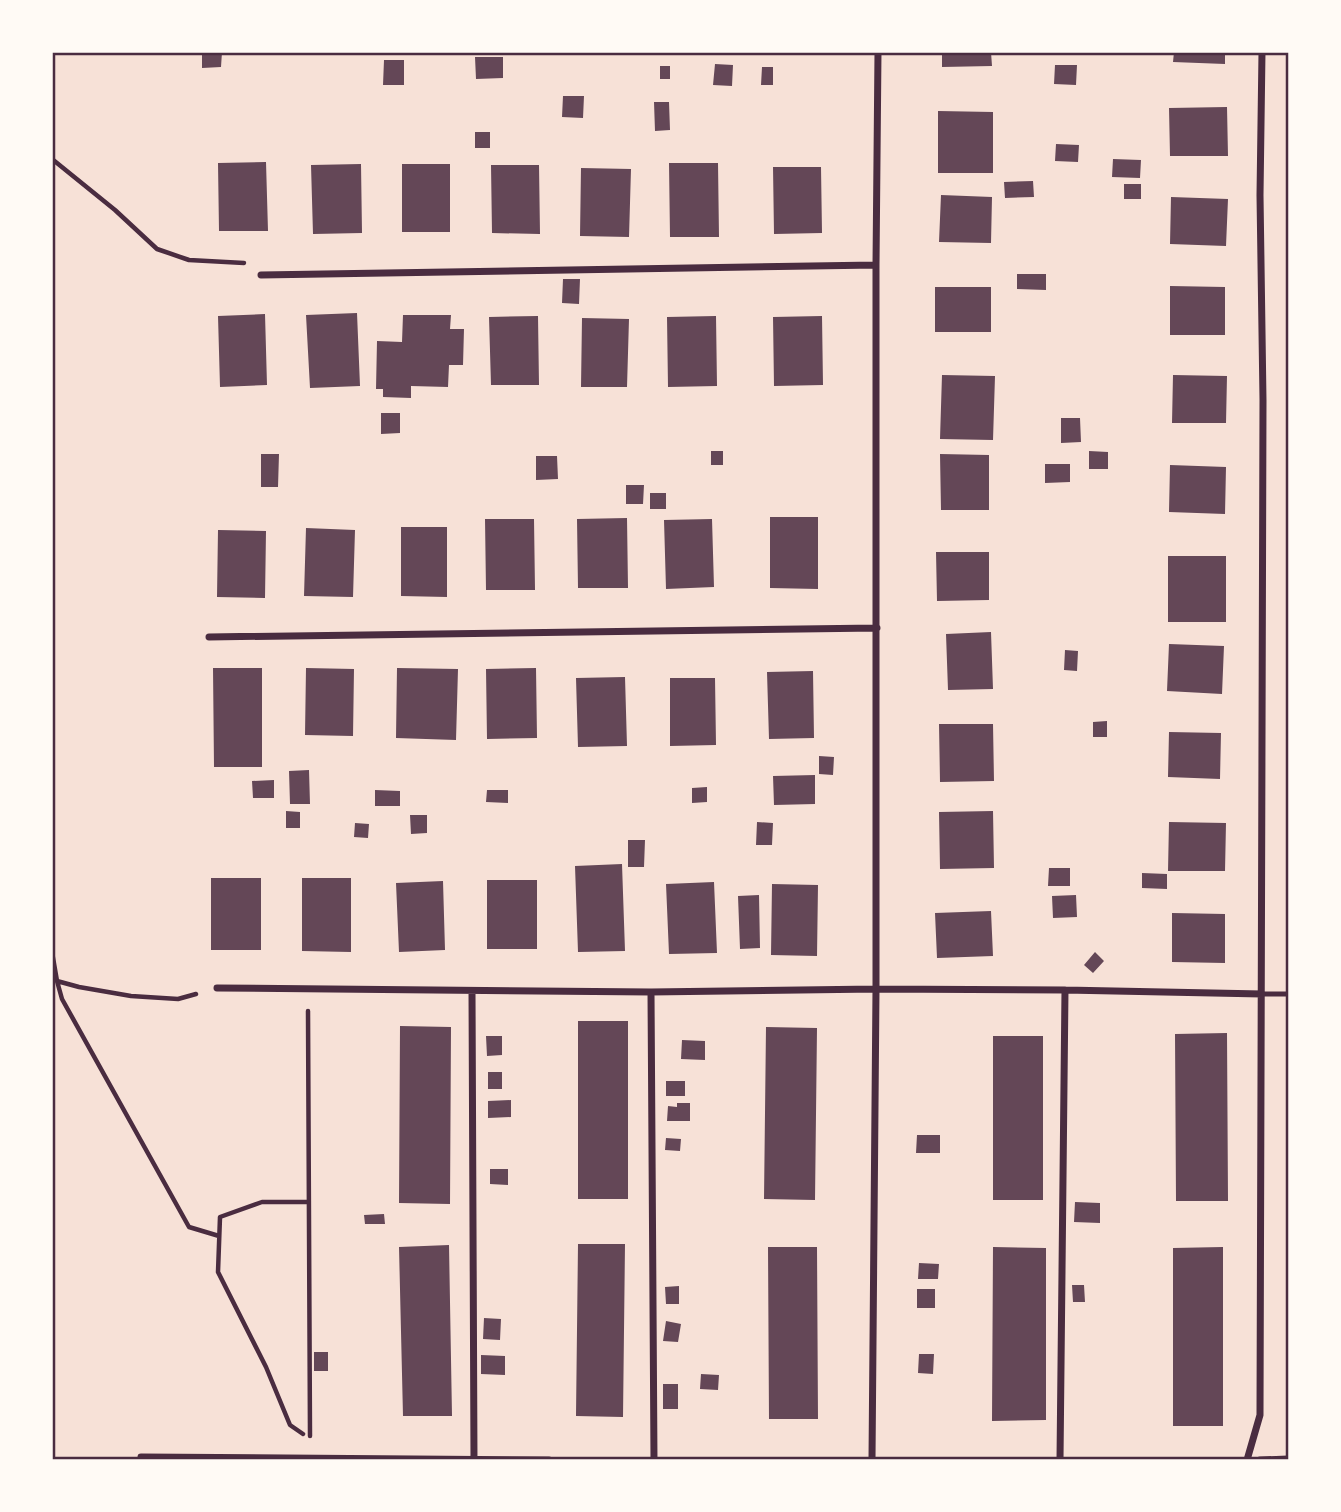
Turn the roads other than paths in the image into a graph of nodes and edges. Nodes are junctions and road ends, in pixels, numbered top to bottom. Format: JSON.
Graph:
{"nodes":[{"id":1,"x":878,"y":52,"type":"edge"},
{"id":2,"x":1262,"y":52,"type":"edge"},
{"id":3,"x":876,"y":265,"type":"junction"},
{"id":4,"x":261,"y":275,"type":"road end"},
{"id":5,"x":877,"y":628,"type":"junction"},
{"id":6,"x":209,"y":637,"type":"dead end"},
{"id":7,"x":217,"y":988,"type":"road end"},
{"id":8,"x":876,"y":989,"type":"junction"},
{"id":9,"x":1065,"y":990,"type":"junction"},
{"id":10,"x":472,"y":991,"type":"junction"},
{"id":11,"x":651,"y":992,"type":"junction"},
{"id":12,"x":1262,"y":994,"type":"junction"},
{"id":13,"x":1289,"y":994,"type":"edge"},
{"id":14,"x":141,"y":1457,"type":"dead end"},
{"id":15,"x":297,"y":1459,"type":"edge"},
{"id":16,"x":474,"y":1459,"type":"edge"},
{"id":17,"x":1289,"y":1459,"type":"edge"},
{"id":18,"x":549,"y":1460,"type":"edge"},
{"id":19,"x":654,"y":1460,"type":"edge"},
{"id":20,"x":872,"y":1460,"type":"edge"},
{"id":21,"x":1060,"y":1460,"type":"edge"},
{"id":22,"x":1247,"y":1460,"type":"edge"},
{"id":23,"x":1260,"y":1460,"type":"edge"}],
"edges":[{"from":1,"to":3,"type":"street"},
{"from":2,"to":12,"type":"street"},
{"from":3,"to":4,"type":"street"},
{"from":3,"to":5,"type":"street"},
{"from":5,"to":6,"type":"street"},
{"from":5,"to":8,"type":"street"},
{"from":7,"to":10,"type":"street"},
{"from":8,"to":9,"type":"street"},
{"from":8,"to":11,"type":"street"},
{"from":8,"to":20,"type":"street"},
{"from":9,"to":12,"type":"street"},
{"from":9,"to":21,"type":"street"},
{"from":10,"to":11,"type":"street"},
{"from":10,"to":16,"type":"street"},
{"from":11,"to":19,"type":"street"},
{"from":12,"to":13,"type":"lane"},
{"from":12,"to":22,"type":"street"},
{"from":14,"to":15,"type":"street"},
{"from":15,"to":16,"type":"street"},
{"from":16,"to":18,"type":"street"},
{"from":17,"to":23,"type":"street"}]}
